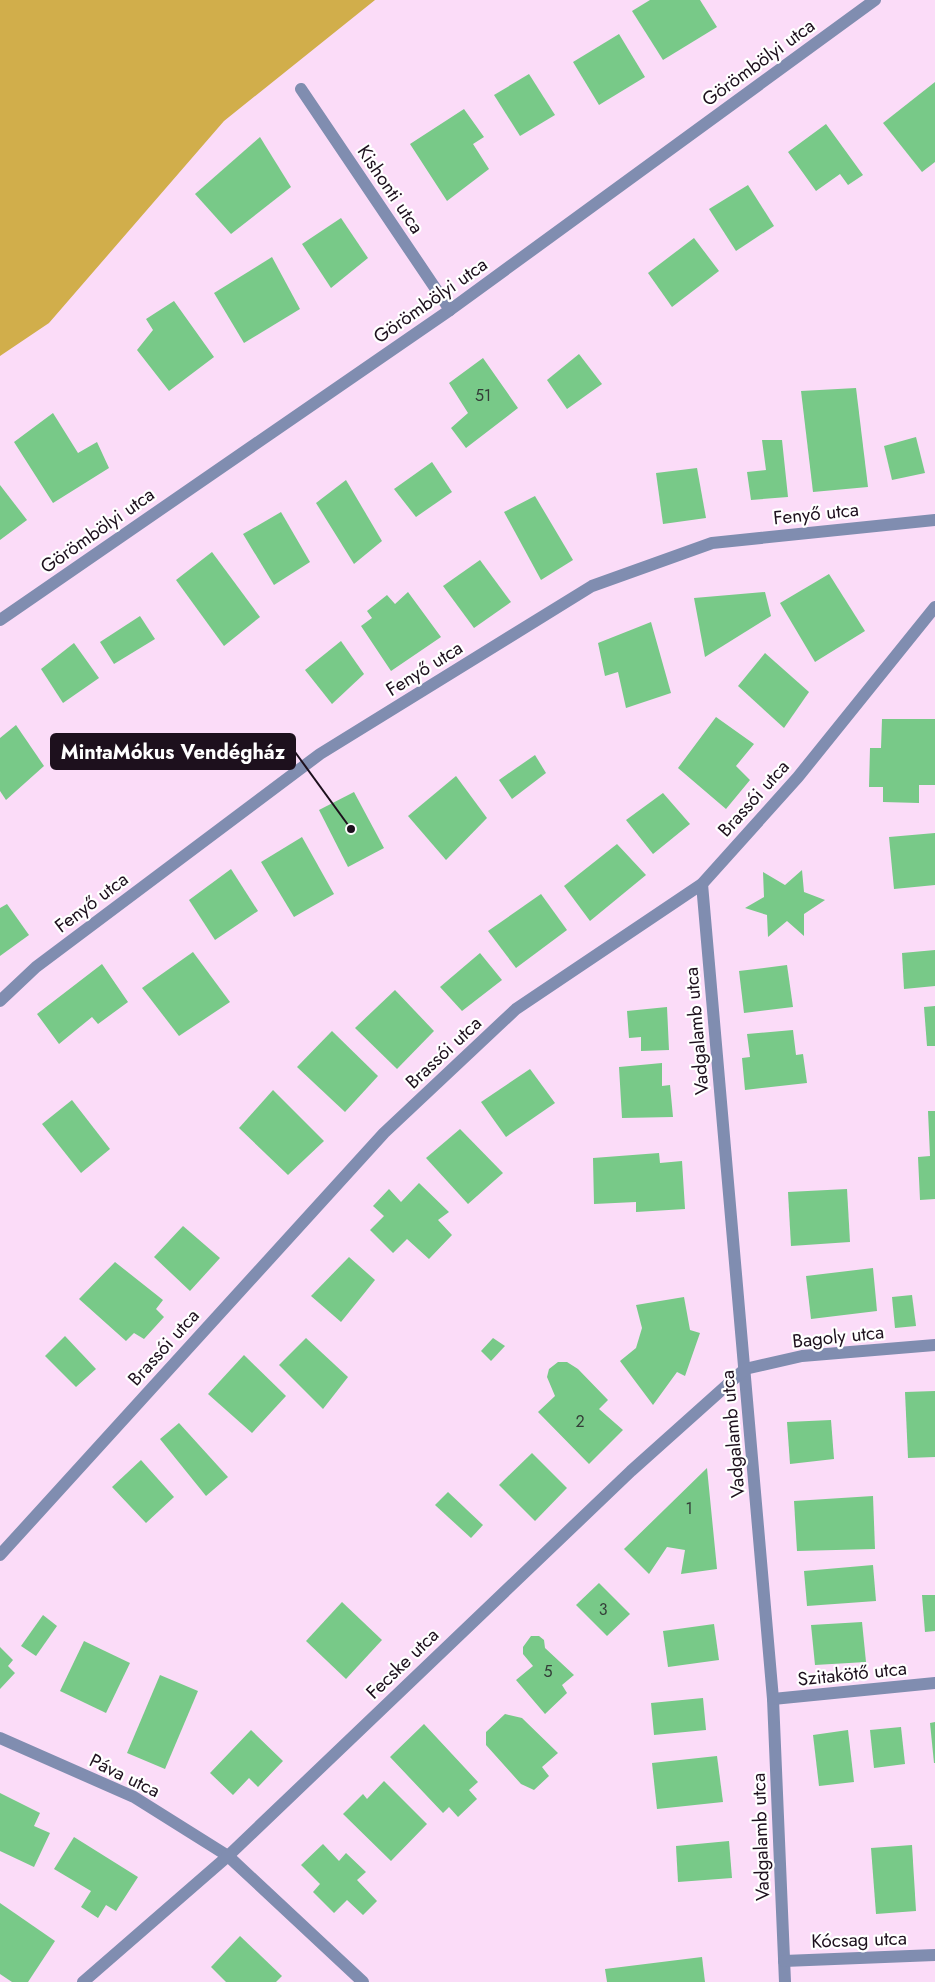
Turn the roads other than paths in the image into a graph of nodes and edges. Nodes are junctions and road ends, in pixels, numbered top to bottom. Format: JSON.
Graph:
{"nodes":[{"id":1,"x":875,"y":0,"type":"edge"},
{"id":2,"x":301,"y":89,"type":"dead end"},
{"id":3,"x":450,"y":310,"type":"junction"},
{"id":4,"x":935,"y":520,"type":"edge"},
{"id":5,"x":935,"y":608,"type":"edge"},
{"id":6,"x":0,"y":620,"type":"edge"},
{"id":7,"x":702,"y":884,"type":"junction"},
{"id":8,"x":0,"y":1001,"type":"edge"},
{"id":9,"x":935,"y":1345,"type":"edge"},
{"id":10,"x":745,"y":1370,"type":"junction"},
{"id":11,"x":0,"y":1555,"type":"edge"},
{"id":12,"x":935,"y":1683,"type":"edge"},
{"id":13,"x":773,"y":1699,"type":"junction"},
{"id":14,"x":0,"y":1738,"type":"edge"},
{"id":15,"x":228,"y":1856,"type":"junction"},
{"id":16,"x":935,"y":1955,"type":"edge"},
{"id":17,"x":784,"y":1961,"type":"junction"},
{"id":18,"x":83,"y":1982,"type":"edge"},
{"id":19,"x":363,"y":1982,"type":"edge"},
{"id":20,"x":785,"y":1982,"type":"edge"}],
"edges":[{"from":1,"to":3,"type":"street","name":"Görömbölyi utca"},
{"from":2,"to":3,"type":"street","name":"Kishonti utca"},
{"from":3,"to":6,"type":"street","name":"Görömbölyi utca"},
{"from":4,"to":8,"type":"street","name":"Fenyő utca"},
{"from":5,"to":7,"type":"street","name":"Brassói utca"},
{"from":7,"to":10,"type":"street","name":"Vadgalamb utca"},
{"from":7,"to":11,"type":"street","name":"Brassói utca"},
{"from":9,"to":10,"type":"street","name":"Bagoly utca"},
{"from":10,"to":13,"type":"street","name":"Vadgalamb utca"},
{"from":10,"to":15,"type":"street","name":"Fecske utca"},
{"from":12,"to":13,"type":"street","name":"Szitakötő utca"},
{"from":13,"to":17,"type":"street","name":"Vadgalamb utca"},
{"from":14,"to":15,"type":"street","name":"Páva utca"},
{"from":15,"to":18,"type":"street","name":"Fecske utca"},
{"from":15,"to":19,"type":"street","name":"Páva utca"},
{"from":16,"to":17,"type":"street","name":"Kócsag utca"},
{"from":17,"to":20,"type":"street","name":"Vadgalamb utca"}]}
